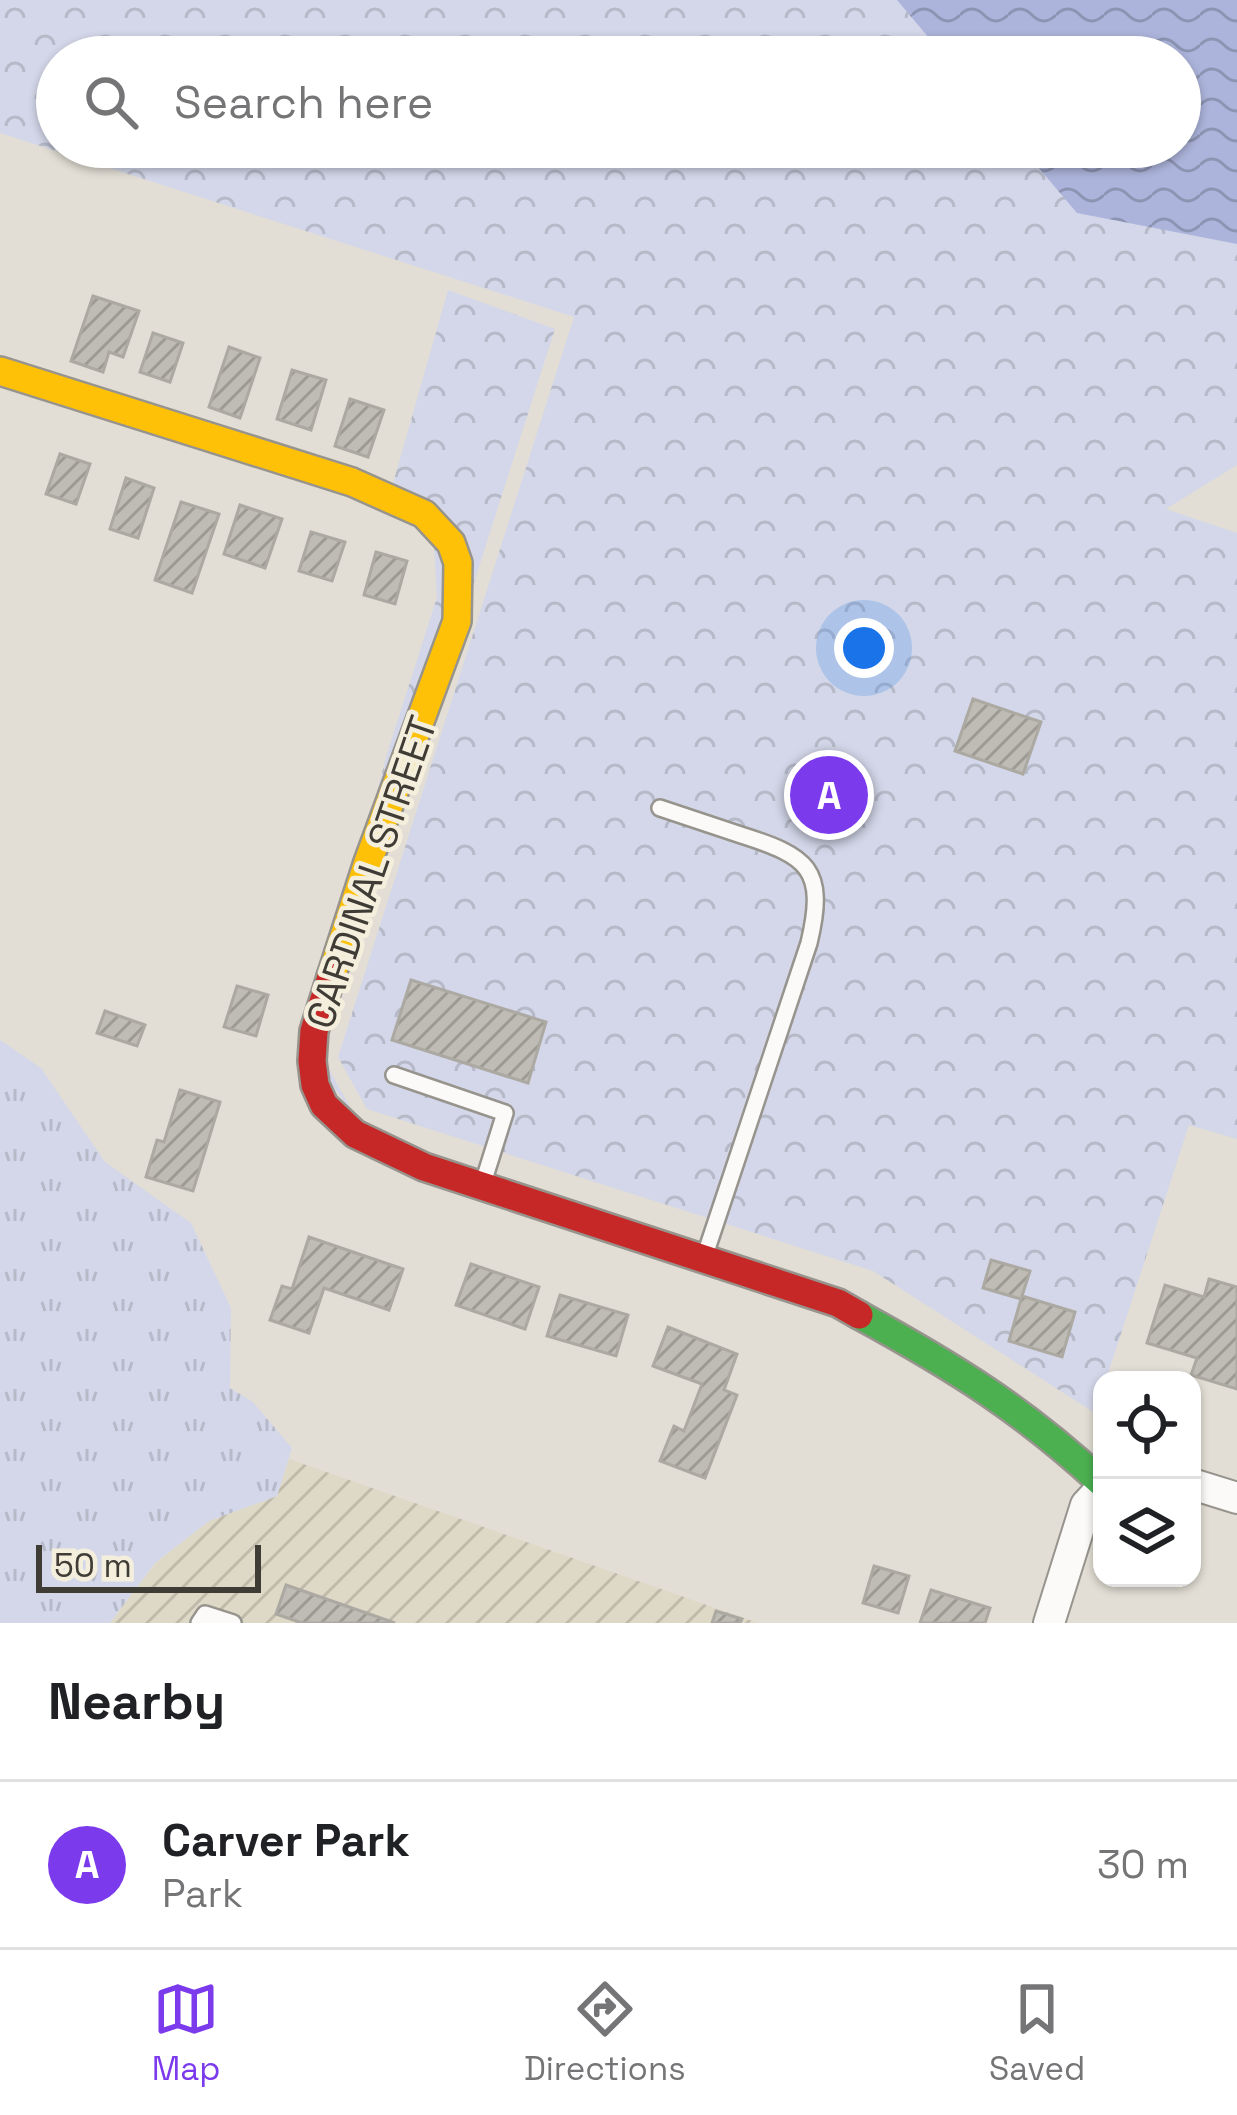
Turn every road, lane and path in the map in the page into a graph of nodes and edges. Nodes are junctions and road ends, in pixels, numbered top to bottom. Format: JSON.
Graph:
{"nodes":[{"id":1,"x":0,"y":371,"type":"edge"},
{"id":2,"x":660,"y":808,"type":"dead end"},
{"id":3,"x":394,"y":1075,"type":"dead end"},
{"id":4,"x":483,"y":1183,"type":"junction"},
{"id":5,"x":704,"y":1258,"type":"junction"},
{"id":6,"x":1095,"y":1479,"type":"edge"},
{"id":7,"x":1201,"y":1487,"type":"edge"},
{"id":8,"x":1093,"y":1496,"type":"edge"},
{"id":9,"x":1237,"y":1498,"type":"edge"},
{"id":10,"x":199,"y":1623,"type":"edge"},
{"id":11,"x":233,"y":1623,"type":"edge"},
{"id":12,"x":1048,"y":1623,"type":"edge"}],
"edges":[{"from":1,"to":4,"type":"street","name":"CARDINAL STREET"},
{"from":2,"to":5,"type":"lane"},
{"from":3,"to":4,"type":"lane"},
{"from":4,"to":5,"type":"street","name":"CARDINAL STREET"},
{"from":5,"to":6,"type":"street","name":"CARDINAL STREET"},
{"from":7,"to":9,"type":"street"},
{"from":8,"to":12,"type":"street"},
{"from":10,"to":11,"type":"lane"}]}
